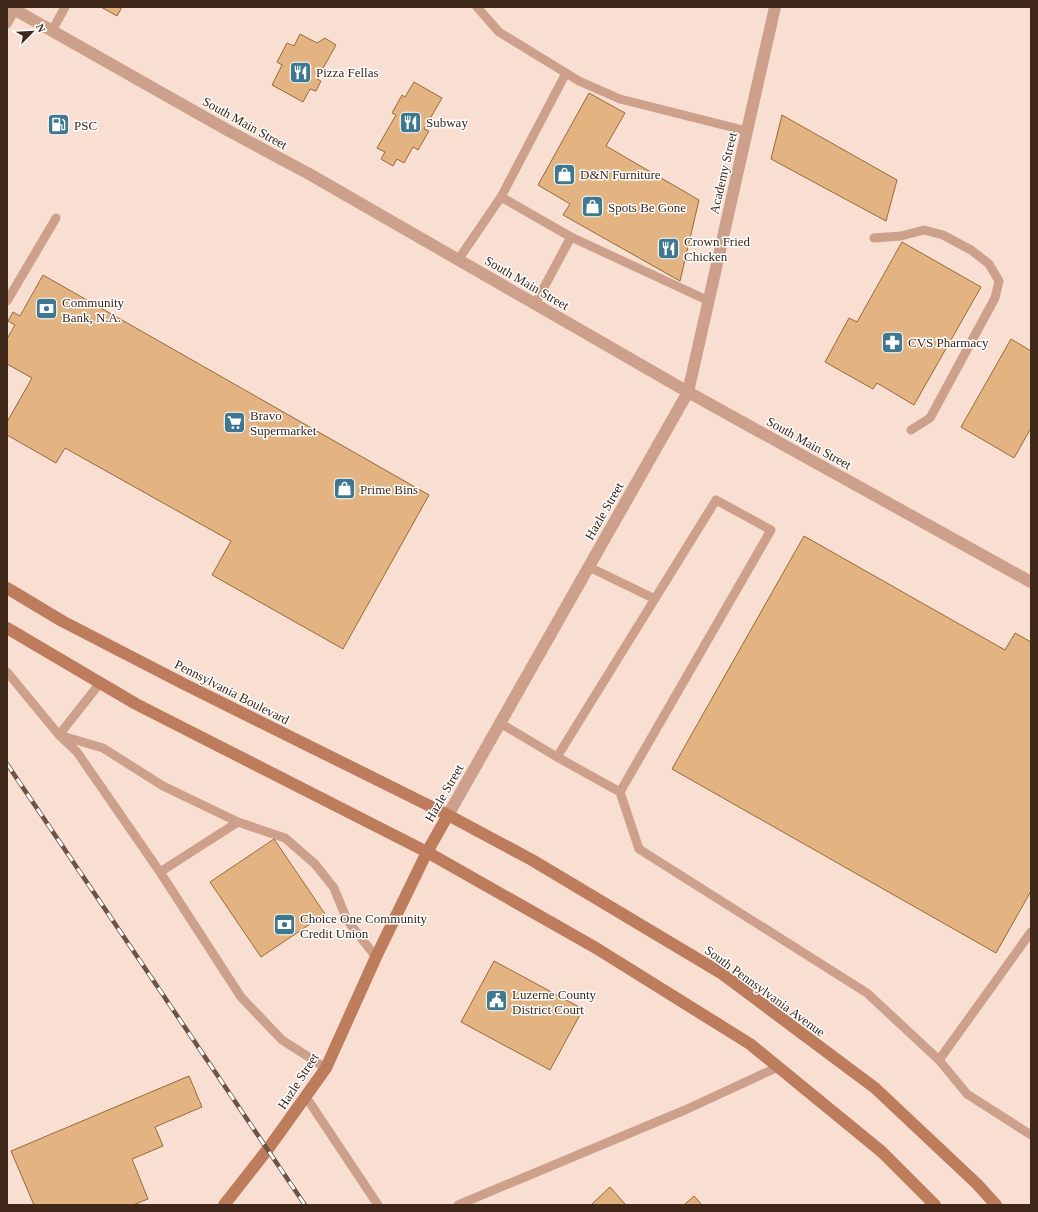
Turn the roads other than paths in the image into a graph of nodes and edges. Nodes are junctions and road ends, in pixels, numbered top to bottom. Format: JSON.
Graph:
{"nodes":[{"id":1,"x":65,"y":7,"type":"edge"},
{"id":2,"x":477,"y":7,"type":"edge"},
{"id":3,"x":775,"y":7,"type":"edge"},
{"id":4,"x":13,"y":8,"type":"edge"},
{"id":5,"x":7,"y":24,"type":"edge"},
{"id":6,"x":52,"y":31,"type":"junction"},
{"id":7,"x":566,"y":73,"type":"junction"},
{"id":8,"x":747,"y":131,"type":"junction"},
{"id":9,"x":501,"y":197,"type":"junction"},
{"id":10,"x":56,"y":218,"type":"dead end"},
{"id":11,"x":571,"y":237,"type":"junction"},
{"id":12,"x":874,"y":238,"type":"dead end"},
{"id":13,"x":458,"y":260,"type":"junction"},
{"id":14,"x":7,"y":301,"type":"edge"},
{"id":15,"x":709,"y":301,"type":"junction"},
{"id":16,"x":535,"y":304,"type":"junction"},
{"id":17,"x":688,"y":392,"type":"junction"},
{"id":18,"x":911,"y":430,"type":"dead end"},
{"id":19,"x":589,"y":567,"type":"junction"},
{"id":20,"x":1031,"y":582,"type":"edge"},
{"id":21,"x":7,"y":588,"type":"edge"},
{"id":22,"x":655,"y":599,"type":"junction"},
{"id":23,"x":7,"y":628,"type":"edge"},
{"id":24,"x":7,"y":672,"type":"edge"},
{"id":25,"x":100,"y":683,"type":"junction"},
{"id":26,"x":500,"y":722,"type":"junction"},
{"id":27,"x":59,"y":735,"type":"junction"},
{"id":28,"x":557,"y":757,"type":"junction"},
{"id":29,"x":620,"y":792,"type":"junction"},
{"id":30,"x":448,"y":815,"type":"junction"},
{"id":31,"x":238,"y":822,"type":"junction"},
{"id":32,"x":427,"y":852,"type":"junction"},
{"id":33,"x":160,"y":872,"type":"junction"},
{"id":34,"x":1031,"y":932,"type":"edge"},
{"id":35,"x":376,"y":957,"type":"junction"},
{"id":36,"x":939,"y":1060,"type":"junction"},
{"id":37,"x":778,"y":1067,"type":"junction"},
{"id":38,"x":326,"y":1068,"type":"junction"},
{"id":39,"x":306,"y":1097,"type":"junction"},
{"id":40,"x":1031,"y":1135,"type":"edge"},
{"id":41,"x":224,"y":1205,"type":"edge"},
{"id":42,"x":378,"y":1205,"type":"edge"},
{"id":43,"x":458,"y":1205,"type":"edge"},
{"id":44,"x":935,"y":1205,"type":"edge"},
{"id":45,"x":996,"y":1205,"type":"edge"}],
"edges":[{"from":1,"to":6,"type":"lane"},
{"from":2,"to":7,"type":"lane"},
{"from":3,"to":8,"type":"street","name":"Academy Street"},
{"from":4,"to":5,"type":"lane"},
{"from":4,"to":6,"type":"street","name":"South Main Street"},
{"from":6,"to":13,"type":"street","name":"South Main Street"},
{"from":7,"to":8,"type":"lane"},
{"from":7,"to":9,"type":"lane"},
{"from":8,"to":15,"type":"street","name":"Academy Street"},
{"from":9,"to":11,"type":"lane"},
{"from":9,"to":13,"type":"lane"},
{"from":10,"to":14,"type":"lane"},
{"from":11,"to":15,"type":"lane"},
{"from":11,"to":16,"type":"lane"},
{"from":12,"to":18,"type":"lane"},
{"from":13,"to":16,"type":"street","name":"South Main Street"},
{"from":15,"to":17,"type":"street","name":"Academy Street"},
{"from":16,"to":17,"type":"street","name":"South Main Street"},
{"from":17,"to":19,"type":"street","name":"Hazle Street"},
{"from":17,"to":20,"type":"street","name":"South Main Street"},
{"from":19,"to":22,"type":"lane"},
{"from":19,"to":26,"type":"street","name":"Hazle Street"},
{"from":21,"to":30,"type":"main road","name":"Pennsylvania Boulevard"},
{"from":22,"to":28,"type":"lane"},
{"from":22,"to":29,"type":"lane"},
{"from":23,"to":25,"type":"main road"},
{"from":24,"to":27,"type":"lane"},
{"from":25,"to":27,"type":"lane"},
{"from":25,"to":32,"type":"main road"},
{"from":26,"to":28,"type":"lane"},
{"from":26,"to":30,"type":"street","name":"Hazle Street"},
{"from":27,"to":31,"type":"lane"},
{"from":27,"to":33,"type":"lane"},
{"from":28,"to":29,"type":"lane"},
{"from":29,"to":36,"type":"lane"},
{"from":30,"to":32,"type":"main road","name":"Hazle Street"},
{"from":30,"to":45,"type":"main road","name":"South Pennsylvania Avenue"},
{"from":31,"to":33,"type":"lane"},
{"from":31,"to":35,"type":"lane"},
{"from":32,"to":35,"type":"main road","name":"Hazle Street"},
{"from":32,"to":37,"type":"main road"},
{"from":33,"to":38,"type":"lane"},
{"from":34,"to":36,"type":"lane"},
{"from":35,"to":38,"type":"main road","name":"Hazle Street"},
{"from":36,"to":40,"type":"lane"},
{"from":37,"to":43,"type":"lane"},
{"from":37,"to":44,"type":"main road"},
{"from":38,"to":39,"type":"main road","name":"Hazle Street"},
{"from":39,"to":41,"type":"main road","name":"Hazle Street"},
{"from":39,"to":42,"type":"lane"}]}
